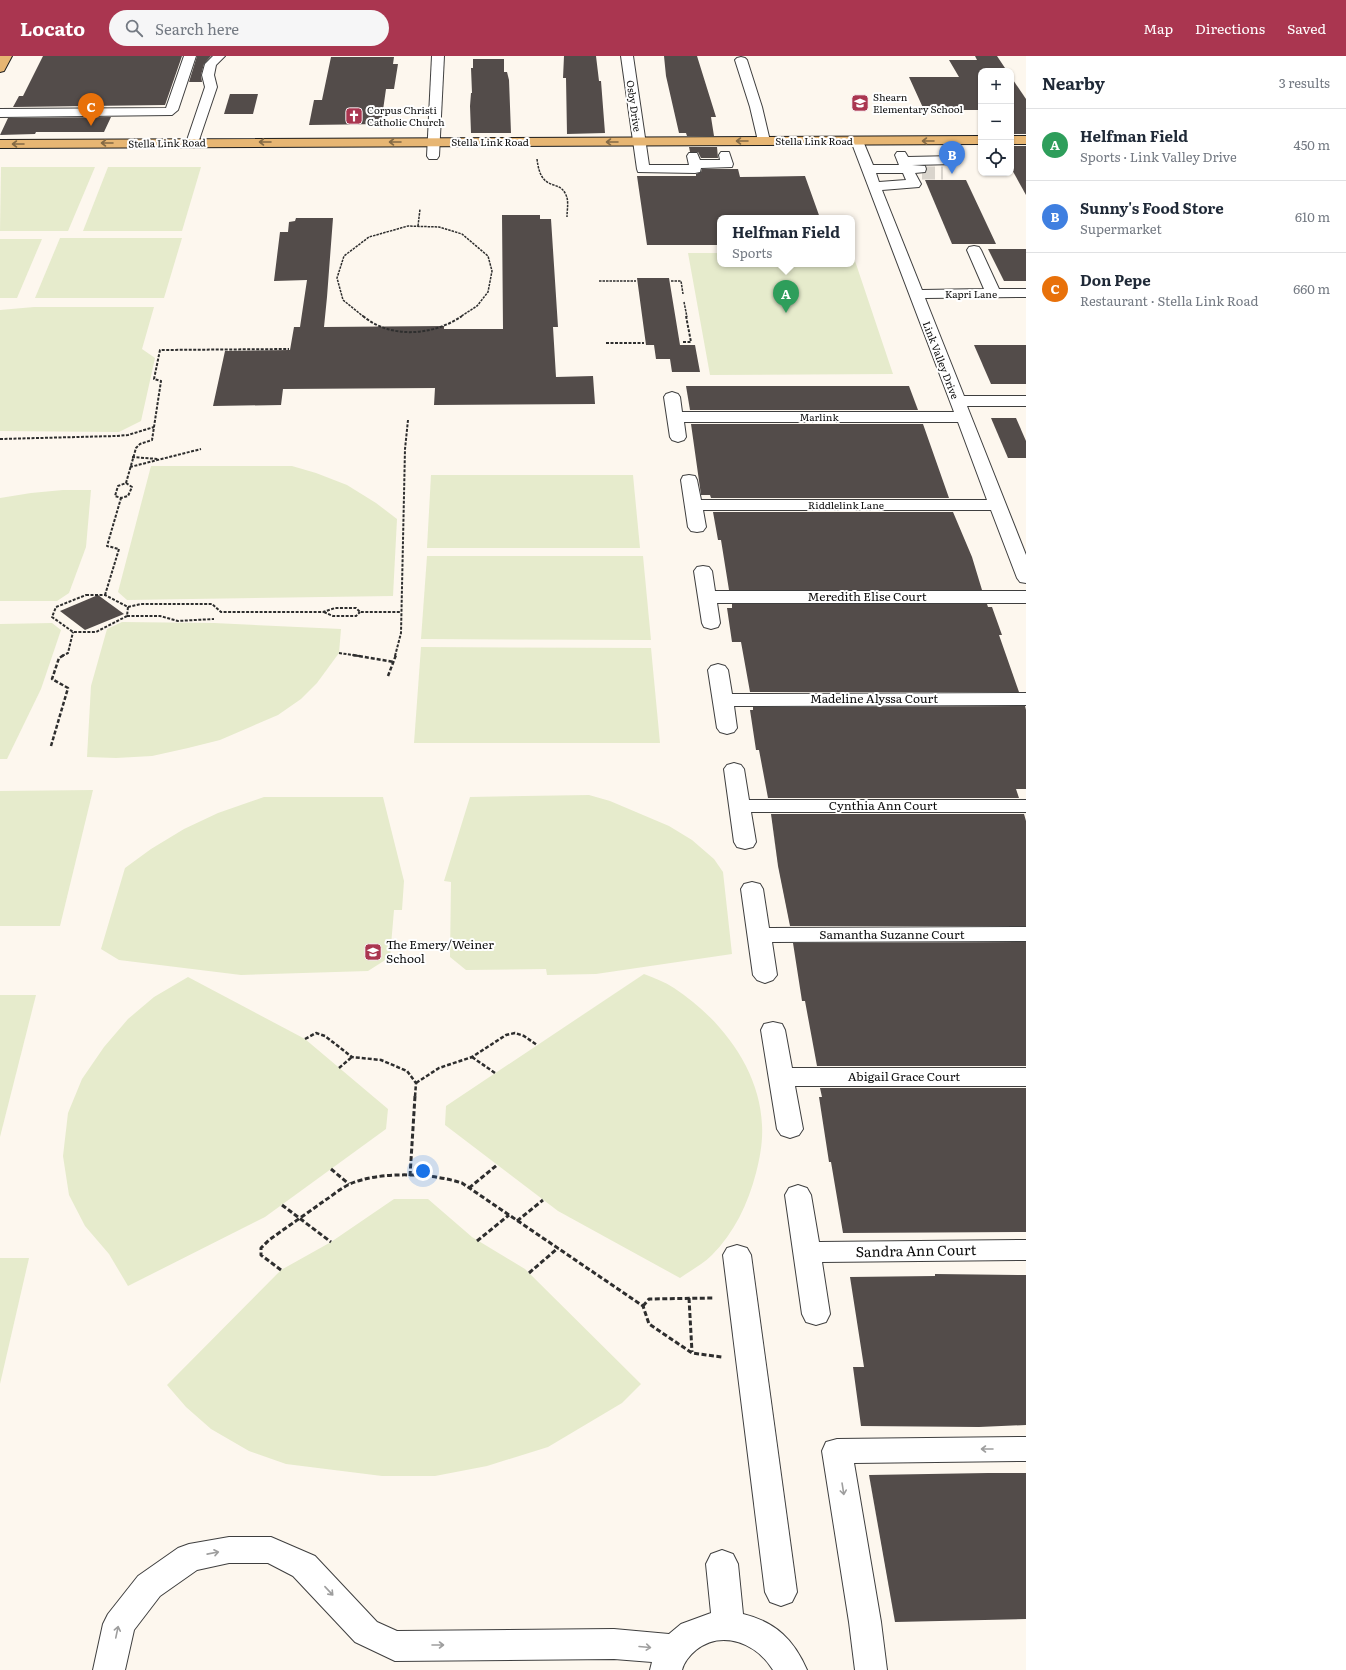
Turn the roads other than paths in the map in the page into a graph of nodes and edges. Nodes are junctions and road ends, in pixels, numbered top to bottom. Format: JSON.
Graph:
{"nodes":[{"id":1,"x":6,"y":56,"type":"edge"},
{"id":2,"x":190,"y":56,"type":"edge"},
{"id":3,"x":219,"y":56,"type":"edge"},
{"id":4,"x":438,"y":56,"type":"edge"},
{"id":5,"x":627,"y":56,"type":"edge"},
{"id":6,"x":741,"y":60,"type":"dead end"},
{"id":7,"x":0,"y":69,"type":"edge"},
{"id":8,"x":0,"y":113,"type":"edge"},
{"id":9,"x":978,"y":140,"type":"edge"},
{"id":10,"x":1014,"y":140,"type":"edge"},
{"id":11,"x":1026,"y":140,"type":"edge"},
{"id":12,"x":764,"y":141,"type":"junction"},
{"id":13,"x":434,"y":142,"type":"junction"},
{"id":14,"x":640,"y":142,"type":"junction"},
{"id":15,"x":192,"y":143,"type":"junction"},
{"id":16,"x":0,"y":144,"type":"edge"},
{"id":17,"x":725,"y":155,"type":"joint"},
{"id":18,"x":740,"y":155,"type":"dead end"},
{"id":19,"x":858,"y":155,"type":"junction"},
{"id":20,"x":417,"y":156,"type":"dead end"},
{"id":21,"x":433,"y":156,"type":"junction"},
{"id":22,"x":448,"y":156,"type":"dead end"},
{"id":23,"x":627,"y":156,"type":"dead end"},
{"id":24,"x":642,"y":156,"type":"junction"},
{"id":25,"x":656,"y":156,"type":"dead end"},
{"id":26,"x":678,"y":156,"type":"dead end"},
{"id":27,"x":694,"y":160,"type":"junction"},
{"id":28,"x":911,"y":167,"type":"junction"},
{"id":29,"x":941,"y":168,"type":"tunnel mouth"},
{"id":30,"x":874,"y":186,"type":"junction"},
{"id":31,"x":974,"y":250,"type":"dead end"},
{"id":32,"x":994,"y":293,"type":"junction"},
{"id":33,"x":1026,"y":293,"type":"edge"},
{"id":34,"x":916,"y":294,"type":"junction"},
{"id":35,"x":672,"y":397,"type":"dead end"},
{"id":36,"x":958,"y":401,"type":"junction"},
{"id":37,"x":1024,"y":405,"type":"edge"},
{"id":38,"x":675,"y":417,"type":"junction"},
{"id":39,"x":964,"y":417,"type":"junction"},
{"id":40,"x":678,"y":437,"type":"dead end"},
{"id":41,"x":689,"y":480,"type":"dead end"},
{"id":42,"x":693,"y":505,"type":"junction"},
{"id":43,"x":998,"y":505,"type":"junction"},
{"id":44,"x":697,"y":527,"type":"dead end"},
{"id":45,"x":1017,"y":534,"type":"edge"},
{"id":46,"x":703,"y":571,"type":"dead end"},
{"id":47,"x":1026,"y":578,"type":"edge"},
{"id":48,"x":707,"y":597,"type":"junction"},
{"id":49,"x":1026,"y":598,"type":"edge"},
{"id":50,"x":711,"y":623,"type":"dead end"},
{"id":51,"x":718,"y":670,"type":"dead end"},
{"id":52,"x":1026,"y":698,"type":"edge"},
{"id":53,"x":723,"y":700,"type":"junction"},
{"id":54,"x":727,"y":728,"type":"dead end"},
{"id":55,"x":734,"y":769,"type":"dead end"},
{"id":56,"x":739,"y":806,"type":"junction"},
{"id":57,"x":1026,"y":806,"type":"edge"},
{"id":58,"x":745,"y":842,"type":"dead end"},
{"id":59,"x":752,"y":889,"type":"dead end"},
{"id":60,"x":1026,"y":934,"type":"edge"},
{"id":61,"x":759,"y":935,"type":"junction"},
{"id":62,"x":765,"y":975,"type":"dead end"},
{"id":63,"x":773,"y":1030,"type":"dead end"},
{"id":64,"x":781,"y":1077,"type":"junction"},
{"id":65,"x":1026,"y":1077,"type":"edge"},
{"id":66,"x":790,"y":1129,"type":"dead end"},
{"id":67,"x":798,"y":1195,"type":"dead end"},
{"id":68,"x":1026,"y":1250,"type":"edge"},
{"id":69,"x":806,"y":1252,"type":"junction"},
{"id":70,"x":737,"y":1255,"type":"dead end"},
{"id":71,"x":816,"y":1314,"type":"dead end"},
{"id":72,"x":1026,"y":1449,"type":"edge"},
{"id":73,"x":722,"y":1564,"type":"dead end"},
{"id":74,"x":781,"y":1592,"type":"dead end"},
{"id":75,"x":728,"y":1626,"type":"junction"},
{"id":76,"x":670,"y":1660,"type":"edge"},
{"id":77,"x":109,"y":1670,"type":"edge"},
{"id":78,"x":791,"y":1670,"type":"edge"},
{"id":79,"x":870,"y":1670,"type":"edge"}],
"edges":[{"from":1,"to":7,"type":"main road"},
{"from":2,"to":8,"type":"street"},
{"from":3,"to":15,"type":"street"},
{"from":4,"to":13,"type":"street"},
{"from":5,"to":14,"type":"street","name":"Osby Drive"},
{"from":6,"to":12,"type":"street"},
{"from":9,"to":19,"type":"main road","name":"Stella Link Road","one_way":true},
{"from":10,"to":11,"type":"main road"},
{"from":12,"to":14,"type":"main road","name":"Stella Link Road","one_way":true},
{"from":12,"to":19,"type":"main road","name":"Stella Link Road"},
{"from":14,"to":13,"type":"main road","name":"Stella Link Road","one_way":true},
{"from":13,"to":15,"type":"main road","name":"Stella Link Road","one_way":true},
{"from":13,"to":21,"type":"street"},
{"from":14,"to":24,"type":"street","name":"Osby Drive"},
{"from":15,"to":16,"type":"main road","name":"Stella Link Road","one_way":true},
{"from":17,"to":18,"type":"main road"},
{"from":17,"to":27,"type":"street"},
{"from":19,"to":28,"type":"street"},
{"from":19,"to":28,"type":"main road","name":"Stella Link Road"},
{"from":19,"to":30,"type":"street","name":"Link Valley Drive"},
{"from":20,"to":21,"type":"main road","name":"Stella Link Road"},
{"from":21,"to":22,"type":"main road","name":"Stella Link Road"},
{"from":23,"to":24,"type":"main road"},
{"from":24,"to":25,"type":"main road"},
{"from":24,"to":27,"type":"street"},
{"from":26,"to":27,"type":"main road"},
{"from":28,"to":29,"type":"street"},
{"from":28,"to":30,"type":"street"},
{"from":30,"to":34,"type":"street","name":"Link Valley Drive"},
{"from":31,"to":32,"type":"street"},
{"from":32,"to":33,"type":"street","name":"Kapri Lane"},
{"from":32,"to":34,"type":"street","name":"Kapri Lane"},
{"from":34,"to":36,"type":"street","name":"Link Valley Drive"},
{"from":35,"to":38,"type":"street"},
{"from":36,"to":37,"type":"street"},
{"from":36,"to":39,"type":"street","name":"Link Valley Drive"},
{"from":38,"to":39,"type":"street","name":"Marlink"},
{"from":38,"to":40,"type":"street"},
{"from":39,"to":43,"type":"street","name":"Link Valley Drive"},
{"from":41,"to":42,"type":"street"},
{"from":42,"to":43,"type":"street","name":"Riddlelink Lane"},
{"from":42,"to":44,"type":"street"},
{"from":43,"to":45,"type":"street","name":"Link Valley Drive"},
{"from":45,"to":47,"type":"street","name":"Link Valley Drive"},
{"from":46,"to":48,"type":"street"},
{"from":48,"to":49,"type":"street","name":"Meredith Elise Court"},
{"from":48,"to":50,"type":"street"},
{"from":51,"to":53,"type":"street"},
{"from":52,"to":53,"type":"street","name":"Madeline Alyssa Court"},
{"from":53,"to":54,"type":"street"},
{"from":55,"to":56,"type":"street"},
{"from":56,"to":57,"type":"street","name":"Cynthia Ann Court"},
{"from":56,"to":58,"type":"street"},
{"from":59,"to":61,"type":"street"},
{"from":60,"to":61,"type":"street","name":"Samantha Suzanne Court"},
{"from":61,"to":62,"type":"street"},
{"from":63,"to":64,"type":"street"},
{"from":64,"to":65,"type":"street","name":"Abigail Grace Court"},
{"from":64,"to":66,"type":"street"},
{"from":67,"to":69,"type":"street"},
{"from":68,"to":69,"type":"street","name":"Sandra Ann Court"},
{"from":69,"to":71,"type":"street"},
{"from":70,"to":74,"type":"street"},
{"from":72,"to":79,"type":"street","one_way":true},
{"from":73,"to":75,"type":"street"},
{"from":75,"to":76,"type":"street"},
{"from":75,"to":78,"type":"street"},
{"from":77,"to":76,"type":"street","one_way":true}]}
